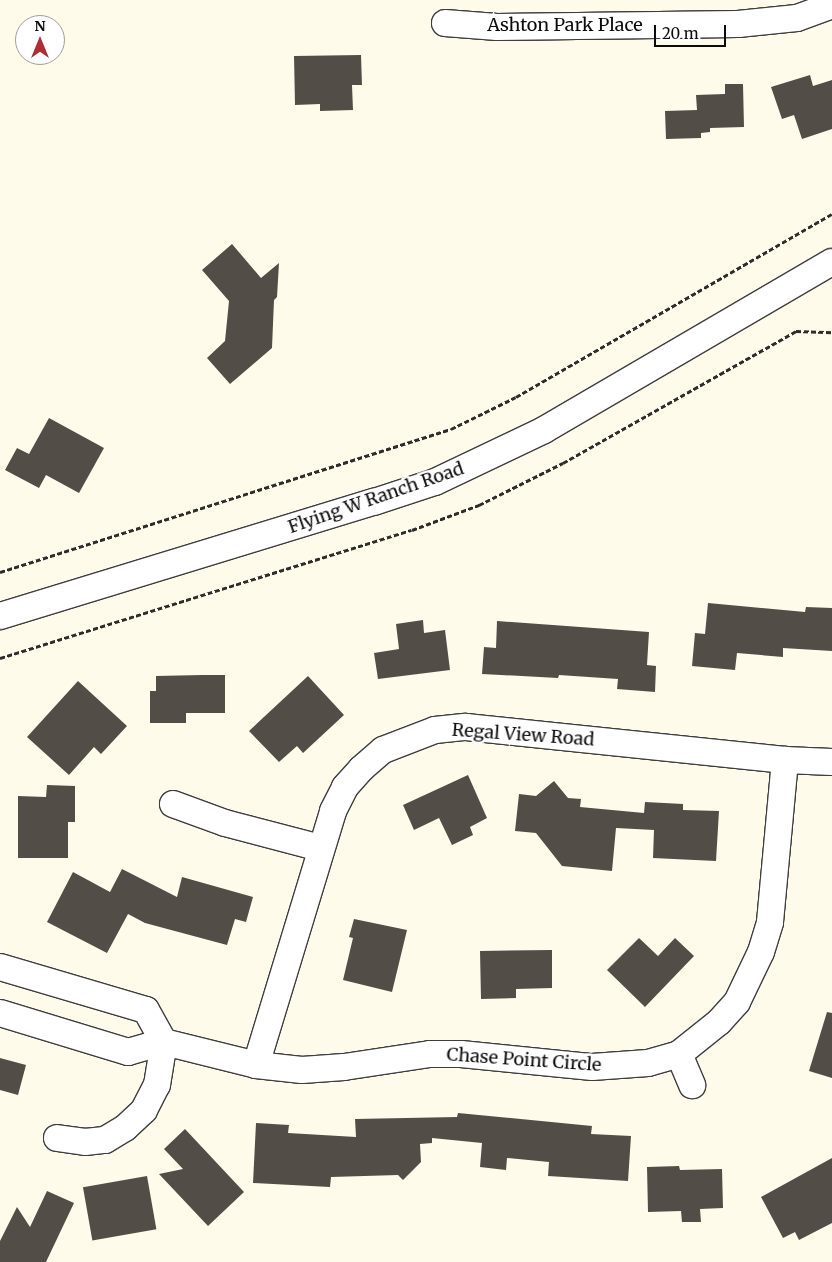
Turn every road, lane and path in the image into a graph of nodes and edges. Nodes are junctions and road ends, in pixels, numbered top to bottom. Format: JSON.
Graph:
{"nodes":[{"id":1,"x":832,"y":5,"type":"edge"},
{"id":2,"x":445,"y":23,"type":"dead end"},
{"id":3,"x":832,"y":214,"type":"edge"},
{"id":4,"x":832,"y":262,"type":"edge"},
{"id":5,"x":0,"y":572,"type":"edge"},
{"id":6,"x":0,"y":616,"type":"edge"},
{"id":7,"x":785,"y":760,"type":"junction"},
{"id":8,"x":832,"y":762,"type":"edge"},
{"id":9,"x":173,"y":804,"type":"dead end"},
{"id":10,"x":320,"y":848,"type":"junction"},
{"id":11,"x":0,"y":967,"type":"edge"},
{"id":12,"x":0,"y":1013,"type":"edge"},
{"id":13,"x":164,"y":1042,"type":"junction"},
{"id":14,"x":680,"y":1054,"type":"junction"},
{"id":15,"x":256,"y":1066,"type":"junction"},
{"id":16,"x":692,"y":1085,"type":"dead end"},
{"id":17,"x":58,"y":1138,"type":"dead end"}],
"edges":[{"from":1,"to":2,"type":"street","name":"Ashton Park Place"},
{"from":3,"to":5,"type":"path"},
{"from":4,"to":6,"type":"street","name":"Flying W Ranch Road"},
{"from":7,"to":8,"type":"street","name":"Regal View Road"},
{"from":7,"to":10,"type":"street","name":"Regal View Road"},
{"from":7,"to":14,"type":"street","name":"Chase Point Circle"},
{"from":9,"to":10,"type":"street"},
{"from":10,"to":15,"type":"street","name":"Regal View Road"},
{"from":11,"to":13,"type":"street"},
{"from":12,"to":13,"type":"street"},
{"from":13,"to":15,"type":"street","name":"Chase Point Circle"},
{"from":13,"to":17,"type":"street"},
{"from":14,"to":15,"type":"street","name":"Chase Point Circle"},
{"from":14,"to":16,"type":"street"}]}
